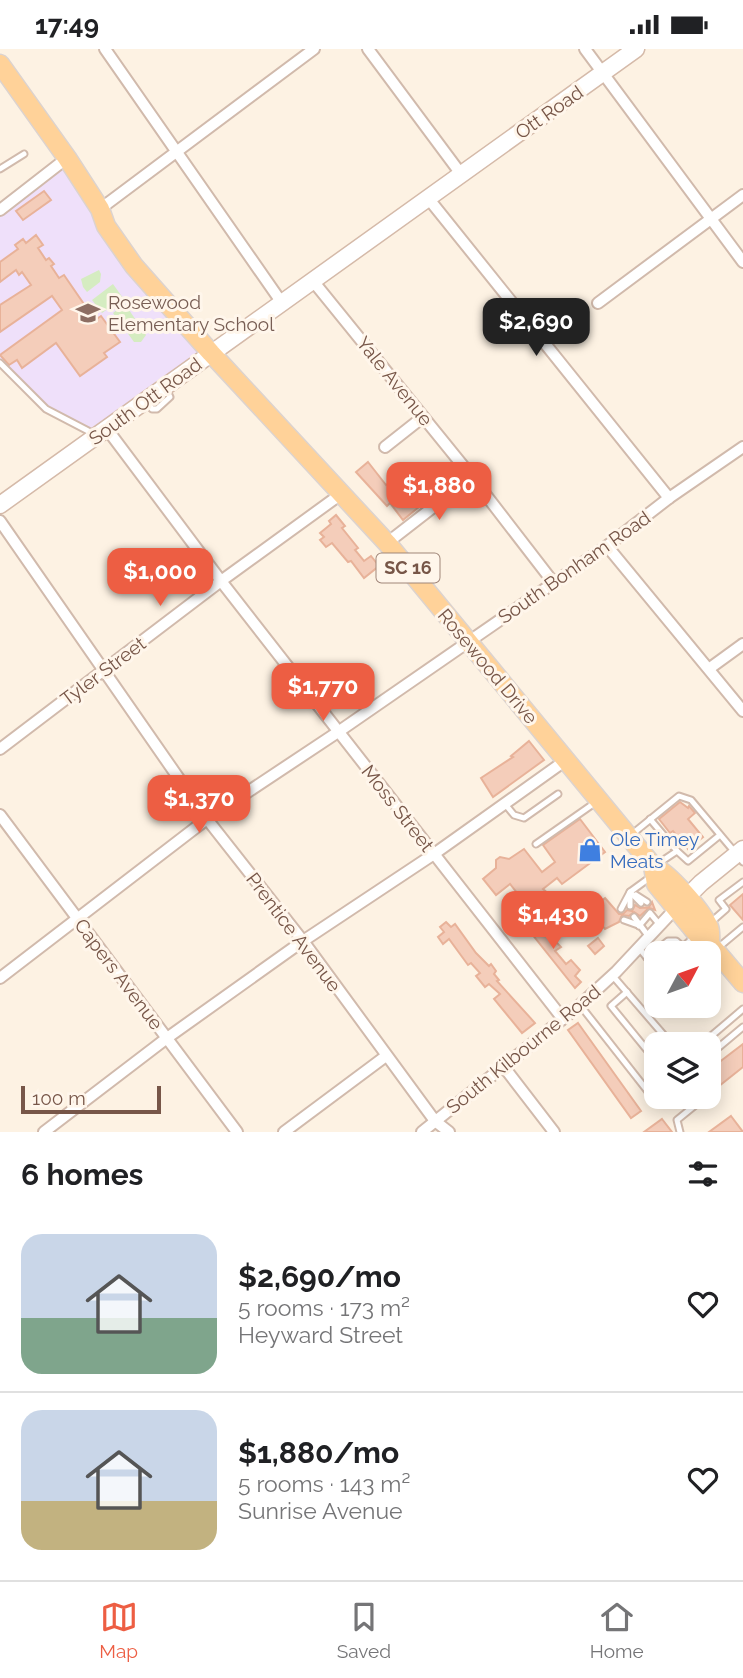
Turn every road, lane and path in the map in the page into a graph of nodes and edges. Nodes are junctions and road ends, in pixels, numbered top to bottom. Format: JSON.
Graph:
{"nodes":[{"id":1,"x":105,"y":49,"type":"edge"},
{"id":2,"x":314,"y":49,"type":"edge"},
{"id":3,"x":368,"y":49,"type":"edge"},
{"id":4,"x":585,"y":49,"type":"edge"},
{"id":5,"x":636,"y":49,"type":"edge"},
{"id":6,"x":0,"y":64,"type":"edge"},
{"id":7,"x":602,"y":72,"type":"junction"},
{"id":8,"x":177,"y":152,"type":"junction"},
{"id":9,"x":24,"y":154,"type":"dead end"},
{"id":10,"x":67,"y":158,"type":"junction"},
{"id":11,"x":0,"y":169,"type":"edge"},
{"id":12,"x":461,"y":174,"type":"junction"},
{"id":13,"x":743,"y":195,"type":"edge"},
{"id":14,"x":428,"y":198,"type":"junction"},
{"id":15,"x":100,"y":209,"type":"junction"},
{"id":16,"x":0,"y":210,"type":"edge"},
{"id":17,"x":711,"y":218,"type":"junction"},
{"id":18,"x":743,"y":262,"type":"edge"},
{"id":19,"x":313,"y":281,"type":"junction"},
{"id":20,"x":282,"y":303,"type":"junction"},
{"id":21,"x":598,"y":303,"type":"dead end"},
{"id":22,"x":211,"y":353,"type":"junction"},
{"id":23,"x":0,"y":363,"type":"edge"},
{"id":24,"x":423,"y":417,"type":"junction"},
{"id":25,"x":102,"y":432,"type":"junction"},
{"id":26,"x":385,"y":447,"type":"dead end"},
{"id":27,"x":743,"y":447,"type":"edge"},
{"id":28,"x":472,"y":477,"type":"junction"},
{"id":29,"x":341,"y":494,"type":"junction"},
{"id":30,"x":669,"y":498,"type":"junction"},
{"id":31,"x":0,"y":505,"type":"edge"},
{"id":32,"x":0,"y":521,"type":"edge"},
{"id":33,"x":387,"y":543,"type":"junction"},
{"id":34,"x":607,"y":546,"type":"junction"},
{"id":35,"x":221,"y":581,"type":"junction"},
{"id":36,"x":553,"y":582,"type":"junction"},
{"id":37,"x":468,"y":642,"type":"junction"},
{"id":38,"x":743,"y":643,"type":"edge"},
{"id":39,"x":710,"y":668,"type":"junction"},
{"id":40,"x":103,"y":671,"type":"junction"},
{"id":41,"x":743,"y":711,"type":"edge"},
{"id":42,"x":338,"y":732,"type":"junction"},
{"id":43,"x":0,"y":749,"type":"edge"},
{"id":44,"x":566,"y":760,"type":"junction"},
{"id":45,"x":558,"y":794,"type":"dead end"},
{"id":46,"x":599,"y":800,"type":"junction"},
{"id":47,"x":505,"y":804,"type":"junction"},
{"id":48,"x":0,"y":815,"type":"edge"},
{"id":49,"x":207,"y":819,"type":"junction"},
{"id":50,"x":650,"y":819,"type":"junction"},
{"id":51,"x":720,"y":835,"type":"junction"},
{"id":52,"x":628,"y":837,"type":"junction"},
{"id":53,"x":536,"y":844,"type":"dead end"},
{"id":54,"x":677,"y":851,"type":"junction"},
{"id":55,"x":434,"y":854,"type":"junction"},
{"id":56,"x":741,"y":855,"type":"edge"},
{"id":57,"x":654,"y":870,"type":"junction"},
{"id":58,"x":743,"y":882,"type":"edge"},
{"id":59,"x":630,"y":892,"type":"junction"},
{"id":60,"x":644,"y":902,"type":"dead end"},
{"id":61,"x":681,"y":903,"type":"junction"},
{"id":62,"x":630,"y":907,"type":"dead end"},
{"id":63,"x":621,"y":909,"type":"dead end"},
{"id":64,"x":644,"y":914,"type":"dead end"},
{"id":65,"x":634,"y":918,"type":"dead end"},
{"id":66,"x":78,"y":919,"type":"junction"},
{"id":67,"x":624,"y":920,"type":"dead end"},
{"id":68,"x":660,"y":925,"type":"junction"},
{"id":69,"x":639,"y":926,"type":"junction"},
{"id":70,"x":742,"y":931,"type":"edge"},
{"id":71,"x":649,"y":937,"type":"junction"},
{"id":72,"x":303,"y":941,"type":"junction"},
{"id":73,"x":710,"y":941,"type":"edge"},
{"id":74,"x":712,"y":941,"type":"edge"},
{"id":75,"x":716,"y":941,"type":"edge"},
{"id":76,"x":639,"y":948,"type":"junction"},
{"id":77,"x":644,"y":954,"type":"edge"},
{"id":78,"x":721,"y":956,"type":"edge"},
{"id":79,"x":612,"y":975,"type":"junction"},
{"id":80,"x":0,"y":978,"type":"edge"},
{"id":81,"x":743,"y":983,"type":"edge"},
{"id":82,"x":627,"y":992,"type":"junction"},
{"id":83,"x":580,"y":1005,"type":"junction"},
{"id":84,"x":743,"y":1009,"type":"edge"},
{"id":85,"x":563,"y":1019,"type":"junction"},
{"id":86,"x":743,"y":1027,"type":"edge"},
{"id":87,"x":657,"y":1032,"type":"edge"},
{"id":88,"x":716,"y":1032,"type":"edge"},
{"id":89,"x":167,"y":1038,"type":"junction"},
{"id":90,"x":721,"y":1045,"type":"edge"},
{"id":91,"x":644,"y":1046,"type":"edge"},
{"id":92,"x":386,"y":1056,"type":"junction"},
{"id":93,"x":503,"y":1067,"type":"junction"},
{"id":94,"x":644,"y":1087,"type":"edge"},
{"id":95,"x":690,"y":1109,"type":"edge"},
{"id":96,"x":435,"y":1121,"type":"junction"},
{"id":97,"x":44,"y":1132,"type":"edge"},
{"id":98,"x":237,"y":1132,"type":"edge"},
{"id":99,"x":284,"y":1132,"type":"edge"},
{"id":100,"x":422,"y":1132,"type":"edge"},
{"id":101,"x":449,"y":1132,"type":"edge"},
{"id":102,"x":554,"y":1132,"type":"edge"},
{"id":103,"x":680,"y":1132,"type":"edge"}],
"edges":[{"from":1,"to":8,"type":"street"},
{"from":2,"to":8,"type":"street"},
{"from":3,"to":12,"type":"street"},
{"from":4,"to":7,"type":"street"},
{"from":5,"to":7,"type":"street","name":"Ott Road"},
{"from":6,"to":10,"type":"main road","name":"Rosewood Drive","number":"SC 16"},
{"from":7,"to":12,"type":"street","name":"Ott Road"},
{"from":7,"to":17,"type":"street"},
{"from":8,"to":15,"type":"street"},
{"from":8,"to":20,"type":"street"},
{"from":9,"to":11,"type":"lane"},
{"from":10,"to":15,"type":"main road","name":"Rosewood Drive","number":"SC 16"},
{"from":10,"to":16,"type":"street"},
{"from":12,"to":14,"type":"street","name":"South Ott Road"},
{"from":13,"to":17,"type":"street"},
{"from":14,"to":19,"type":"street","name":"South Ott Road"},
{"from":14,"to":30,"type":"street"},
{"from":15,"to":22,"type":"main road","name":"Rosewood Drive","number":"SC 16"},
{"from":17,"to":18,"type":"street"},
{"from":17,"to":21,"type":"street"},
{"from":19,"to":20,"type":"street","name":"South Ott Road"},
{"from":19,"to":24,"type":"street","name":"Yale Avenue"},
{"from":20,"to":22,"type":"street","name":"South Ott Road"},
{"from":22,"to":25,"type":"street","name":"South Ott Road"},
{"from":22,"to":29,"type":"main road","name":"Rosewood Drive","number":"SC 16"},
{"from":23,"to":25,"type":"lane"},
{"from":24,"to":26,"type":"street"},
{"from":24,"to":28,"type":"street","name":"Yale Avenue"},
{"from":25,"to":31,"type":"street","name":"South Ott Road"},
{"from":25,"to":35,"type":"street","name":"Moss Street"},
{"from":27,"to":30,"type":"street","name":"South Bonham Road"},
{"from":28,"to":33,"type":"street"},
{"from":28,"to":36,"type":"street","name":"Yale Avenue"},
{"from":29,"to":33,"type":"main road","name":"Rosewood Drive","number":"SC 16"},
{"from":29,"to":35,"type":"street","name":"Tyler Street"},
{"from":30,"to":34,"type":"street","name":"South Bonham Road"},
{"from":32,"to":40,"type":"street","name":"Prentice Avenue"},
{"from":33,"to":37,"type":"main road","name":"Rosewood Drive","number":"SC 16"},
{"from":34,"to":36,"type":"street","name":"South Bonham Road"},
{"from":34,"to":39,"type":"street"},
{"from":35,"to":40,"type":"street","name":"Tyler Street"},
{"from":35,"to":42,"type":"street","name":"Moss Street"},
{"from":36,"to":37,"type":"street","name":"South Bonham Road"},
{"from":37,"to":42,"type":"street","name":"South Bonham Road"},
{"from":37,"to":44,"type":"main road","name":"Rosewood Drive","number":"SC 16"},
{"from":38,"to":39,"type":"street"},
{"from":39,"to":41,"type":"street"},
{"from":40,"to":43,"type":"street","name":"Tyler Street"},
{"from":40,"to":49,"type":"street","name":"Prentice Avenue"},
{"from":42,"to":49,"type":"street","name":"South Bonham Road"},
{"from":42,"to":55,"type":"street","name":"Moss Street"},
{"from":44,"to":46,"type":"main road","name":"Rosewood Drive","number":"SC 16"},
{"from":44,"to":47,"type":"street"},
{"from":45,"to":47,"type":"lane"},
{"from":46,"to":52,"type":"main road","name":"Rosewood Drive","number":"SC 16"},
{"from":46,"to":53,"type":"lane"},
{"from":47,"to":55,"type":"street"},
{"from":48,"to":66,"type":"street","name":"Capers Avenue"},
{"from":49,"to":66,"type":"street","name":"South Bonham Road"},
{"from":49,"to":72,"type":"street","name":"Prentice Avenue"},
{"from":50,"to":51,"type":"lane"},
{"from":50,"to":52,"type":"lane"},
{"from":50,"to":54,"type":"lane"},
{"from":51,"to":54,"type":"lane"},
{"from":51,"to":56,"type":"lane"},
{"from":52,"to":57,"type":"main road","name":"Rosewood Drive","number":"SC 16"},
{"from":54,"to":57,"type":"lane"},
{"from":55,"to":72,"type":"street"},
{"from":55,"to":85,"type":"street","name":"Moss Street"},
{"from":56,"to":61,"type":"street","name":"South Kilbourne Road"},
{"from":57,"to":59,"type":"lane"},
{"from":57,"to":61,"type":"main road","name":"Rosewood Drive","number":"SC 16"},
{"from":58,"to":74,"type":"lane"},
{"from":59,"to":60,"type":"lane"},
{"from":59,"to":62,"type":"lane"},
{"from":59,"to":63,"type":"lane"},
{"from":61,"to":68,"type":"street","name":"South Kilbourne Road"},
{"from":61,"to":73,"type":"main road","name":"Rosewood Drive","number":"SC 16"},
{"from":64,"to":69,"type":"lane"},
{"from":65,"to":69,"type":"lane"},
{"from":66,"to":80,"type":"street","name":"South Bonham Road"},
{"from":66,"to":89,"type":"street","name":"Capers Avenue"},
{"from":67,"to":69,"type":"lane"},
{"from":68,"to":69,"type":"lane"},
{"from":68,"to":71,"type":"street","name":"South Kilbourne Road"},
{"from":69,"to":71,"type":"lane"},
{"from":70,"to":75,"type":"lane"},
{"from":71,"to":76,"type":"street","name":"South Kilbourne Road"},
{"from":72,"to":89,"type":"street"},
{"from":72,"to":92,"type":"street","name":"Prentice Avenue"},
{"from":76,"to":77,"type":"lane"},
{"from":76,"to":79,"type":"street","name":"South Kilbourne Road"},
{"from":78,"to":81,"type":"main road","name":"Rosewood Drive","number":"SC 16"},
{"from":79,"to":82,"type":"lane"},
{"from":79,"to":83,"type":"street","name":"South Kilbourne Road"},
{"from":82,"to":87,"type":"lane"},
{"from":82,"to":91,"type":"lane"},
{"from":83,"to":85,"type":"street","name":"South Kilbourne Road"},
{"from":83,"to":94,"type":"lane"},
{"from":84,"to":88,"type":"lane"},
{"from":85,"to":93,"type":"street","name":"South Kilbourne Road"},
{"from":86,"to":90,"type":"lane"},
{"from":89,"to":97,"type":"street"},
{"from":89,"to":98,"type":"street","name":"Capers Avenue"},
{"from":92,"to":96,"type":"street","name":"Prentice Avenue"},
{"from":92,"to":99,"type":"street"},
{"from":93,"to":96,"type":"street","name":"South Kilbourne Road"},
{"from":93,"to":102,"type":"street"},
{"from":95,"to":103,"type":"lane"},
{"from":96,"to":100,"type":"street","name":"South Kilbourne Road"},
{"from":96,"to":101,"type":"street","name":"Prentice Avenue"}]}
